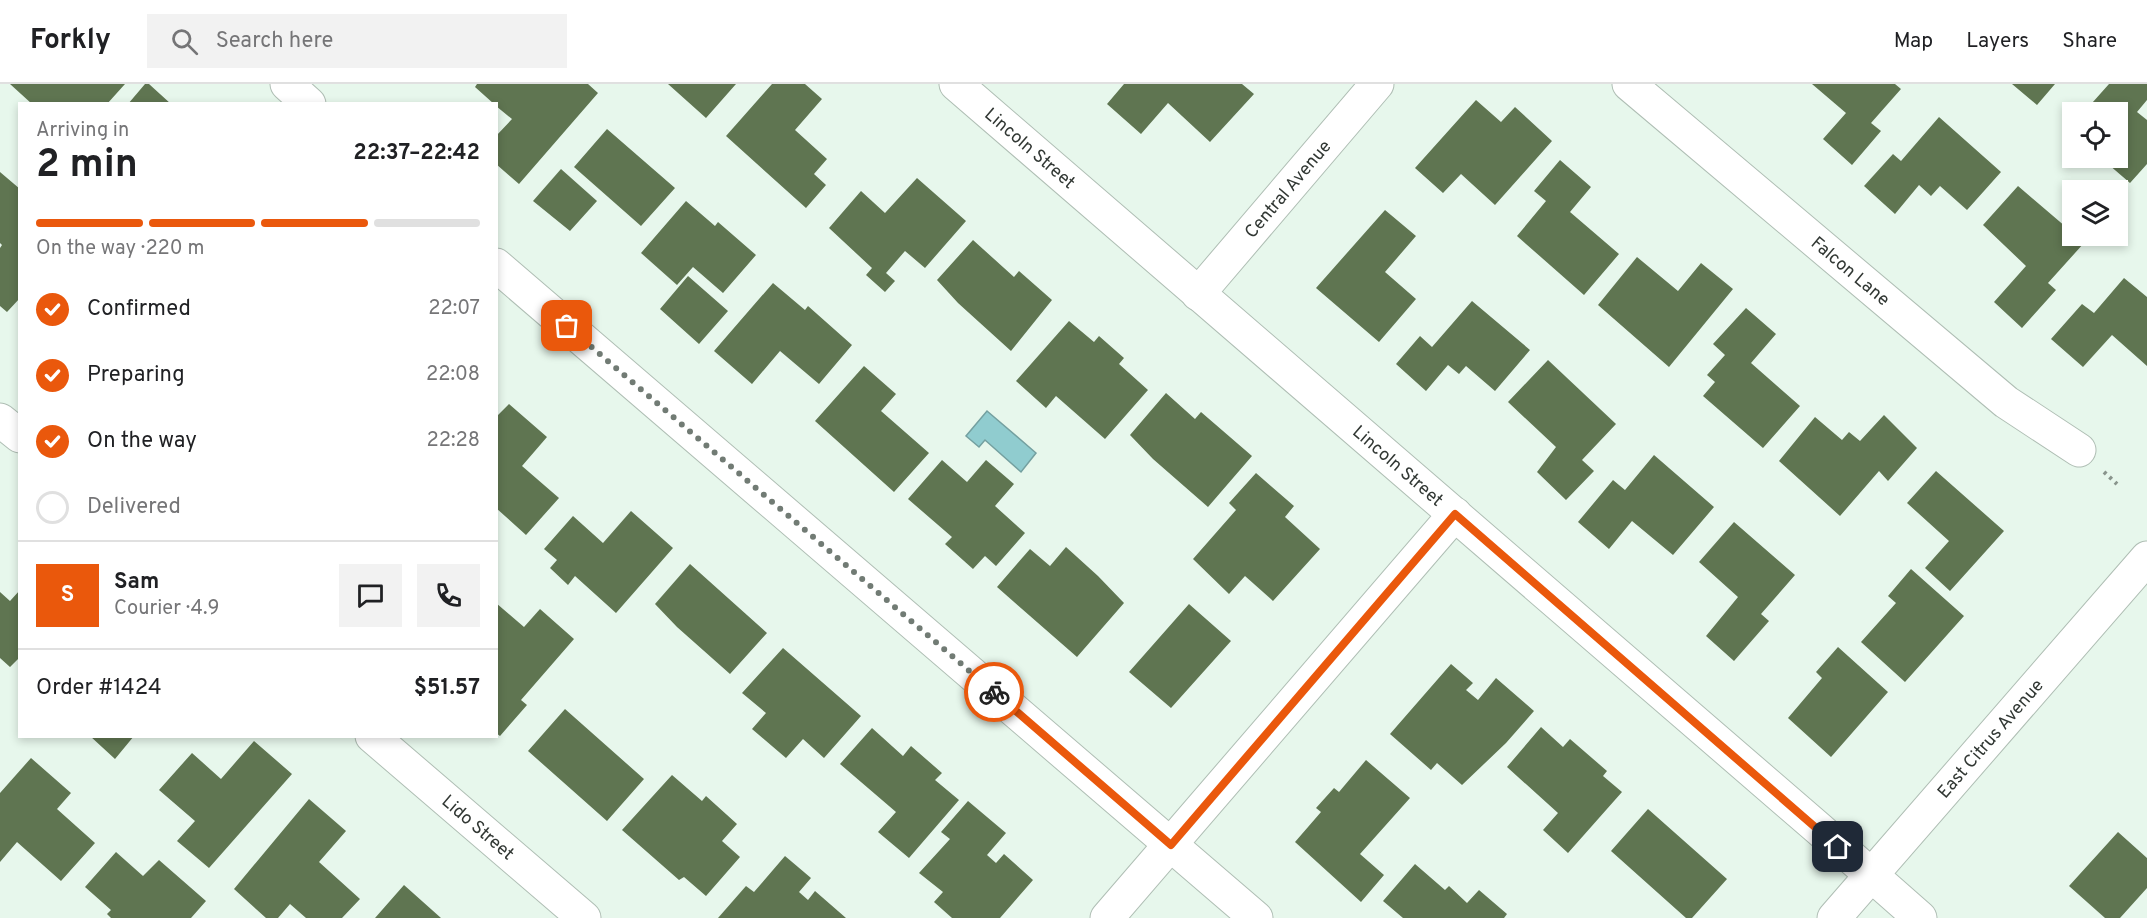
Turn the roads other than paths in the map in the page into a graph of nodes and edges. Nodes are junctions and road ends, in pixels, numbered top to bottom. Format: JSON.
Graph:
{"nodes":[{"id":1,"x":287,"y":84,"type":"edge"},
{"id":2,"x":956,"y":84,"type":"edge"},
{"id":3,"x":1377,"y":84,"type":"edge"},
{"id":4,"x":1629,"y":84,"type":"edge"},
{"id":5,"x":307,"y":102,"type":"edge"},
{"id":6,"x":498,"y":267,"type":"edge"},
{"id":7,"x":1198,"y":294,"type":"junction"},
{"id":8,"x":0,"y":420,"type":"edge"},
{"id":9,"x":18,"y":434,"type":"edge"},
{"id":10,"x":2079,"y":450,"type":"dead end"},
{"id":11,"x":1455,"y":514,"type":"junction"},
{"id":12,"x":2147,"y":558,"type":"edge"},
{"id":13,"x":374,"y":738,"type":"edge"},
{"id":14,"x":1171,"y":845,"type":"junction"},
{"id":15,"x":1870,"y":876,"type":"junction"},
{"id":16,"x":584,"y":918,"type":"edge"},
{"id":17,"x":1107,"y":918,"type":"edge"},
{"id":18,"x":1256,"y":918,"type":"edge"},
{"id":19,"x":1834,"y":918,"type":"edge"},
{"id":20,"x":1920,"y":918,"type":"edge"}],
"edges":[{"from":1,"to":5,"type":"street"},
{"from":2,"to":7,"type":"street","name":"Lincoln Street"},
{"from":3,"to":7,"type":"street","name":"Central Avenue"},
{"from":4,"to":10,"type":"street","name":"Falcon Lane"},
{"from":6,"to":14,"type":"street"},
{"from":7,"to":11,"type":"street","name":"Lincoln Street"},
{"from":8,"to":9,"type":"street"},
{"from":11,"to":14,"type":"street"},
{"from":11,"to":15,"type":"street","name":"Lincoln Street"},
{"from":12,"to":15,"type":"street","name":"East Citrus Avenue"},
{"from":13,"to":16,"type":"street","name":"Lido Street"},
{"from":14,"to":17,"type":"street"},
{"from":14,"to":18,"type":"street"},
{"from":15,"to":19,"type":"street","name":"East Citrus Avenue"},
{"from":15,"to":20,"type":"street","name":"Lincoln Street"}]}
